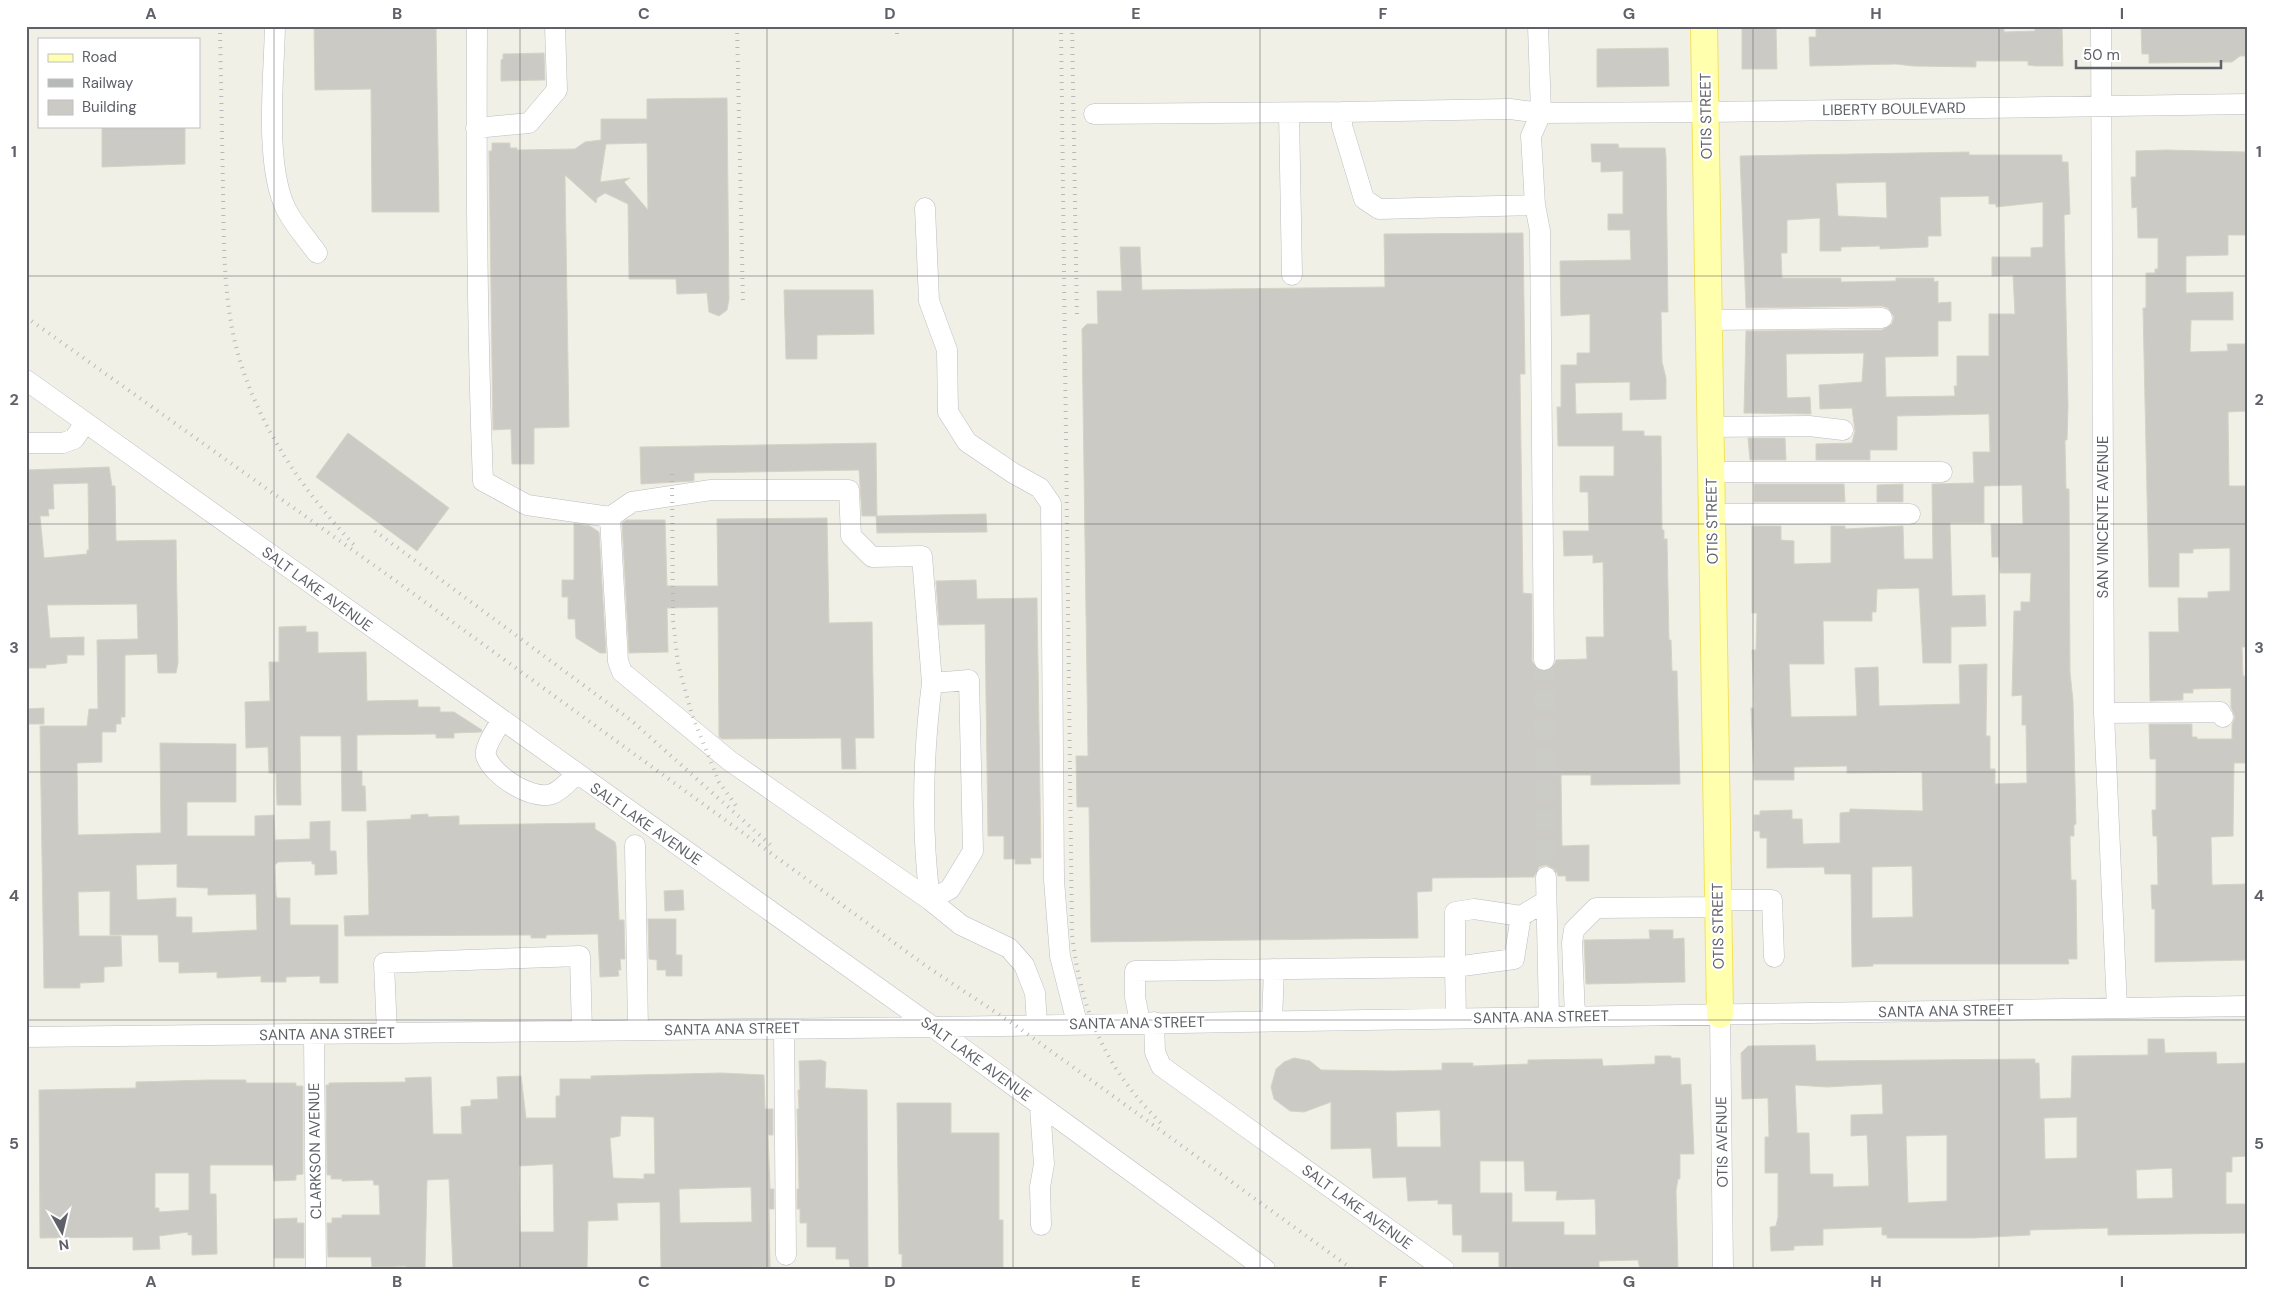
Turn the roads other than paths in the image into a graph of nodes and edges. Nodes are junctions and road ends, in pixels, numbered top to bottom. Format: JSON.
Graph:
{"nodes":[{"id":1,"x":275,"y":26,"type":"edge"},
{"id":2,"x":478,"y":26,"type":"edge"},
{"id":3,"x":555,"y":26,"type":"edge"},
{"id":4,"x":1538,"y":26,"type":"edge"},
{"id":5,"x":1704,"y":26,"type":"edge"},
{"id":6,"x":2101,"y":26,"type":"edge"},
{"id":7,"x":2247,"y":104,"type":"edge"},
{"id":8,"x":2102,"y":106,"type":"junction"},
{"id":9,"x":1342,"y":112,"type":"junction"},
{"id":10,"x":1706,"y":112,"type":"junction"},
{"id":11,"x":1540,"y":113,"type":"junction"},
{"id":12,"x":1094,"y":114,"type":"dead end"},
{"id":13,"x":1289,"y":114,"type":"junction"},
{"id":14,"x":476,"y":128,"type":"junction"},
{"id":15,"x":1535,"y":205,"type":"junction"},
{"id":16,"x":925,"y":208,"type":"dead end"},
{"id":17,"x":317,"y":253,"type":"dead end"},
{"id":18,"x":1292,"y":275,"type":"dead end"},
{"id":19,"x":1882,"y":318,"type":"dead end"},
{"id":20,"x":1709,"y":320,"type":"junction"},
{"id":21,"x":26,"y":380,"type":"edge"},
{"id":22,"x":85,"y":423,"type":"junction"},
{"id":23,"x":1711,"y":427,"type":"junction"},
{"id":24,"x":1843,"y":430,"type":"dead end"},
{"id":25,"x":26,"y":444,"type":"edge"},
{"id":26,"x":1712,"y":472,"type":"junction"},
{"id":27,"x":1942,"y":472,"type":"dead end"},
{"id":28,"x":1712,"y":514,"type":"junction"},
{"id":29,"x":1910,"y":514,"type":"dead end"},
{"id":30,"x":610,"y":516,"type":"junction"},
{"id":31,"x":1544,"y":660,"type":"tunnel mouth"},
{"id":32,"x":932,"y":683,"type":"junction"},
{"id":33,"x":2104,"y":714,"type":"junction"},
{"id":34,"x":2223,"y":717,"type":"dead end"},
{"id":35,"x":501,"y":720,"type":"junction"},
{"id":36,"x":576,"y":774,"type":"junction"},
{"id":37,"x":635,"y":845,"type":"dead end"},
{"id":38,"x":1546,"y":877,"type":"tunnel mouth"},
{"id":39,"x":930,"y":900,"type":"junction"},
{"id":40,"x":1546,"y":901,"type":"junction"},
{"id":41,"x":1718,"y":904,"type":"junction"},
{"id":42,"x":1521,"y":916,"type":"junction"},
{"id":43,"x":1774,"y":957,"type":"dead end"},
{"id":44,"x":1455,"y":967,"type":"junction"},
{"id":45,"x":1274,"y":969,"type":"junction"},
{"id":46,"x":2247,"y":1006,"type":"edge"},
{"id":47,"x":2117,"y":1008,"type":"junction"},
{"id":48,"x":1720,"y":1015,"type":"junction"},
{"id":49,"x":1550,"y":1017,"type":"junction"},
{"id":50,"x":1575,"y":1017,"type":"junction"},
{"id":51,"x":1456,"y":1018,"type":"junction"},
{"id":52,"x":1272,"y":1021,"type":"junction"},
{"id":53,"x":1147,"y":1022,"type":"junction"},
{"id":54,"x":1037,"y":1024,"type":"junction"},
{"id":55,"x":1077,"y":1024,"type":"junction"},
{"id":56,"x":933,"y":1027,"type":"junction"},
{"id":57,"x":784,"y":1029,"type":"junction"},
{"id":58,"x":638,"y":1030,"type":"junction"},
{"id":59,"x":582,"y":1031,"type":"junction"},
{"id":60,"x":387,"y":1033,"type":"junction"},
{"id":61,"x":314,"y":1034,"type":"junction"},
{"id":62,"x":26,"y":1037,"type":"edge"},
{"id":63,"x":1040,"y":1107,"type":"junction"},
{"id":64,"x":1041,"y":1225,"type":"dead end"},
{"id":65,"x":786,"y":1255,"type":"dead end"},
{"id":66,"x":316,"y":1269,"type":"edge"},
{"id":67,"x":1265,"y":1269,"type":"edge"},
{"id":68,"x":1444,"y":1269,"type":"edge"},
{"id":69,"x":1723,"y":1269,"type":"edge"}],
"edges":[{"from":1,"to":17,"type":"street"},
{"from":2,"to":14,"type":"street"},
{"from":3,"to":14,"type":"street"},
{"from":4,"to":11,"type":"street"},
{"from":5,"to":10,"type":"main road","name":"OTIS STREET"},
{"from":6,"to":8,"type":"street","name":"SAN VINCENTE AVENUE"},
{"from":7,"to":8,"type":"street","name":"LIBERTY BOULEVARD"},
{"from":8,"to":10,"type":"street","name":"LIBERTY BOULEVARD"},
{"from":8,"to":33,"type":"street","name":"SAN VINCENTE AVENUE"},
{"from":9,"to":11,"type":"street","name":"LIBERTY BOULEVARD"},
{"from":9,"to":13,"type":"street","name":"LIBERTY BOULEVARD"},
{"from":9,"to":15,"type":"street"},
{"from":10,"to":11,"type":"street","name":"LIBERTY BOULEVARD"},
{"from":10,"to":20,"type":"main road","name":"OTIS STREET"},
{"from":11,"to":15,"type":"street"},
{"from":12,"to":13,"type":"street","name":"LIBERTY BOULEVARD"},
{"from":13,"to":18,"type":"street"},
{"from":14,"to":30,"type":"street"},
{"from":15,"to":31,"type":"street"},
{"from":16,"to":55,"type":"street"},
{"from":19,"to":20,"type":"street"},
{"from":20,"to":23,"type":"main road","name":"OTIS STREET"},
{"from":21,"to":22,"type":"street","name":"SALT LAKE AVENUE"},
{"from":22,"to":25,"type":"street"},
{"from":22,"to":35,"type":"street","name":"SALT LAKE AVENUE"},
{"from":23,"to":24,"type":"street"},
{"from":23,"to":26,"type":"main road","name":"OTIS STREET"},
{"from":26,"to":27,"type":"street"},
{"from":26,"to":28,"type":"main road","name":"OTIS STREET"},
{"from":28,"to":29,"type":"street"},
{"from":28,"to":41,"type":"main road","name":"OTIS STREET"},
{"from":30,"to":32,"type":"street"},
{"from":30,"to":39,"type":"street"},
{"from":32,"to":39,"type":"street"},
{"from":32,"to":39,"type":"street"},
{"from":33,"to":34,"type":"street"},
{"from":33,"to":47,"type":"street","name":"SAN VINCENTE AVENUE"},
{"from":35,"to":36,"type":"street","name":"SALT LAKE AVENUE"},
{"from":35,"to":36,"type":"street"},
{"from":36,"to":56,"type":"street","name":"SALT LAKE AVENUE"},
{"from":37,"to":58,"type":"street"},
{"from":38,"to":40,"type":"street"},
{"from":39,"to":54,"type":"street"},
{"from":40,"to":42,"type":"street"},
{"from":40,"to":49,"type":"street"},
{"from":41,"to":43,"type":"street"},
{"from":41,"to":48,"type":"main road","name":"OTIS STREET"},
{"from":41,"to":50,"type":"street"},
{"from":42,"to":44,"type":"street"},
{"from":42,"to":44,"type":"street"},
{"from":44,"to":45,"type":"street"},
{"from":44,"to":51,"type":"street"},
{"from":45,"to":52,"type":"street"},
{"from":45,"to":53,"type":"street","name":"SALT LAKE AVENUE"},
{"from":46,"to":47,"type":"street","name":"SANTA ANA STREET"},
{"from":47,"to":48,"type":"street","name":"SANTA ANA STREET"},
{"from":48,"to":50,"type":"street","name":"SANTA ANA STREET"},
{"from":48,"to":69,"type":"street","name":"OTIS AVENUE"},
{"from":49,"to":50,"type":"street","name":"SANTA ANA STREET"},
{"from":49,"to":51,"type":"street","name":"SANTA ANA STREET"},
{"from":51,"to":52,"type":"street","name":"SANTA ANA STREET"},
{"from":52,"to":53,"type":"street","name":"SANTA ANA STREET"},
{"from":53,"to":55,"type":"street","name":"SANTA ANA STREET"},
{"from":53,"to":68,"type":"street","name":"SALT LAKE AVENUE"},
{"from":54,"to":55,"type":"street","name":"SANTA ANA STREET"},
{"from":54,"to":56,"type":"street","name":"SANTA ANA STREET"},
{"from":56,"to":57,"type":"street","name":"SANTA ANA STREET"},
{"from":56,"to":63,"type":"street","name":"SALT LAKE AVENUE"},
{"from":57,"to":58,"type":"street","name":"SANTA ANA STREET"},
{"from":57,"to":65,"type":"street"},
{"from":58,"to":59,"type":"street","name":"SANTA ANA STREET"},
{"from":59,"to":60,"type":"street","name":"SANTA ANA STREET"},
{"from":59,"to":60,"type":"street"},
{"from":60,"to":61,"type":"street","name":"SANTA ANA STREET"},
{"from":61,"to":62,"type":"street","name":"SANTA ANA STREET"},
{"from":61,"to":66,"type":"street","name":"CLARKSON AVENUE"},
{"from":63,"to":64,"type":"street"},
{"from":63,"to":67,"type":"street","name":"SALT LAKE AVENUE"}]}
